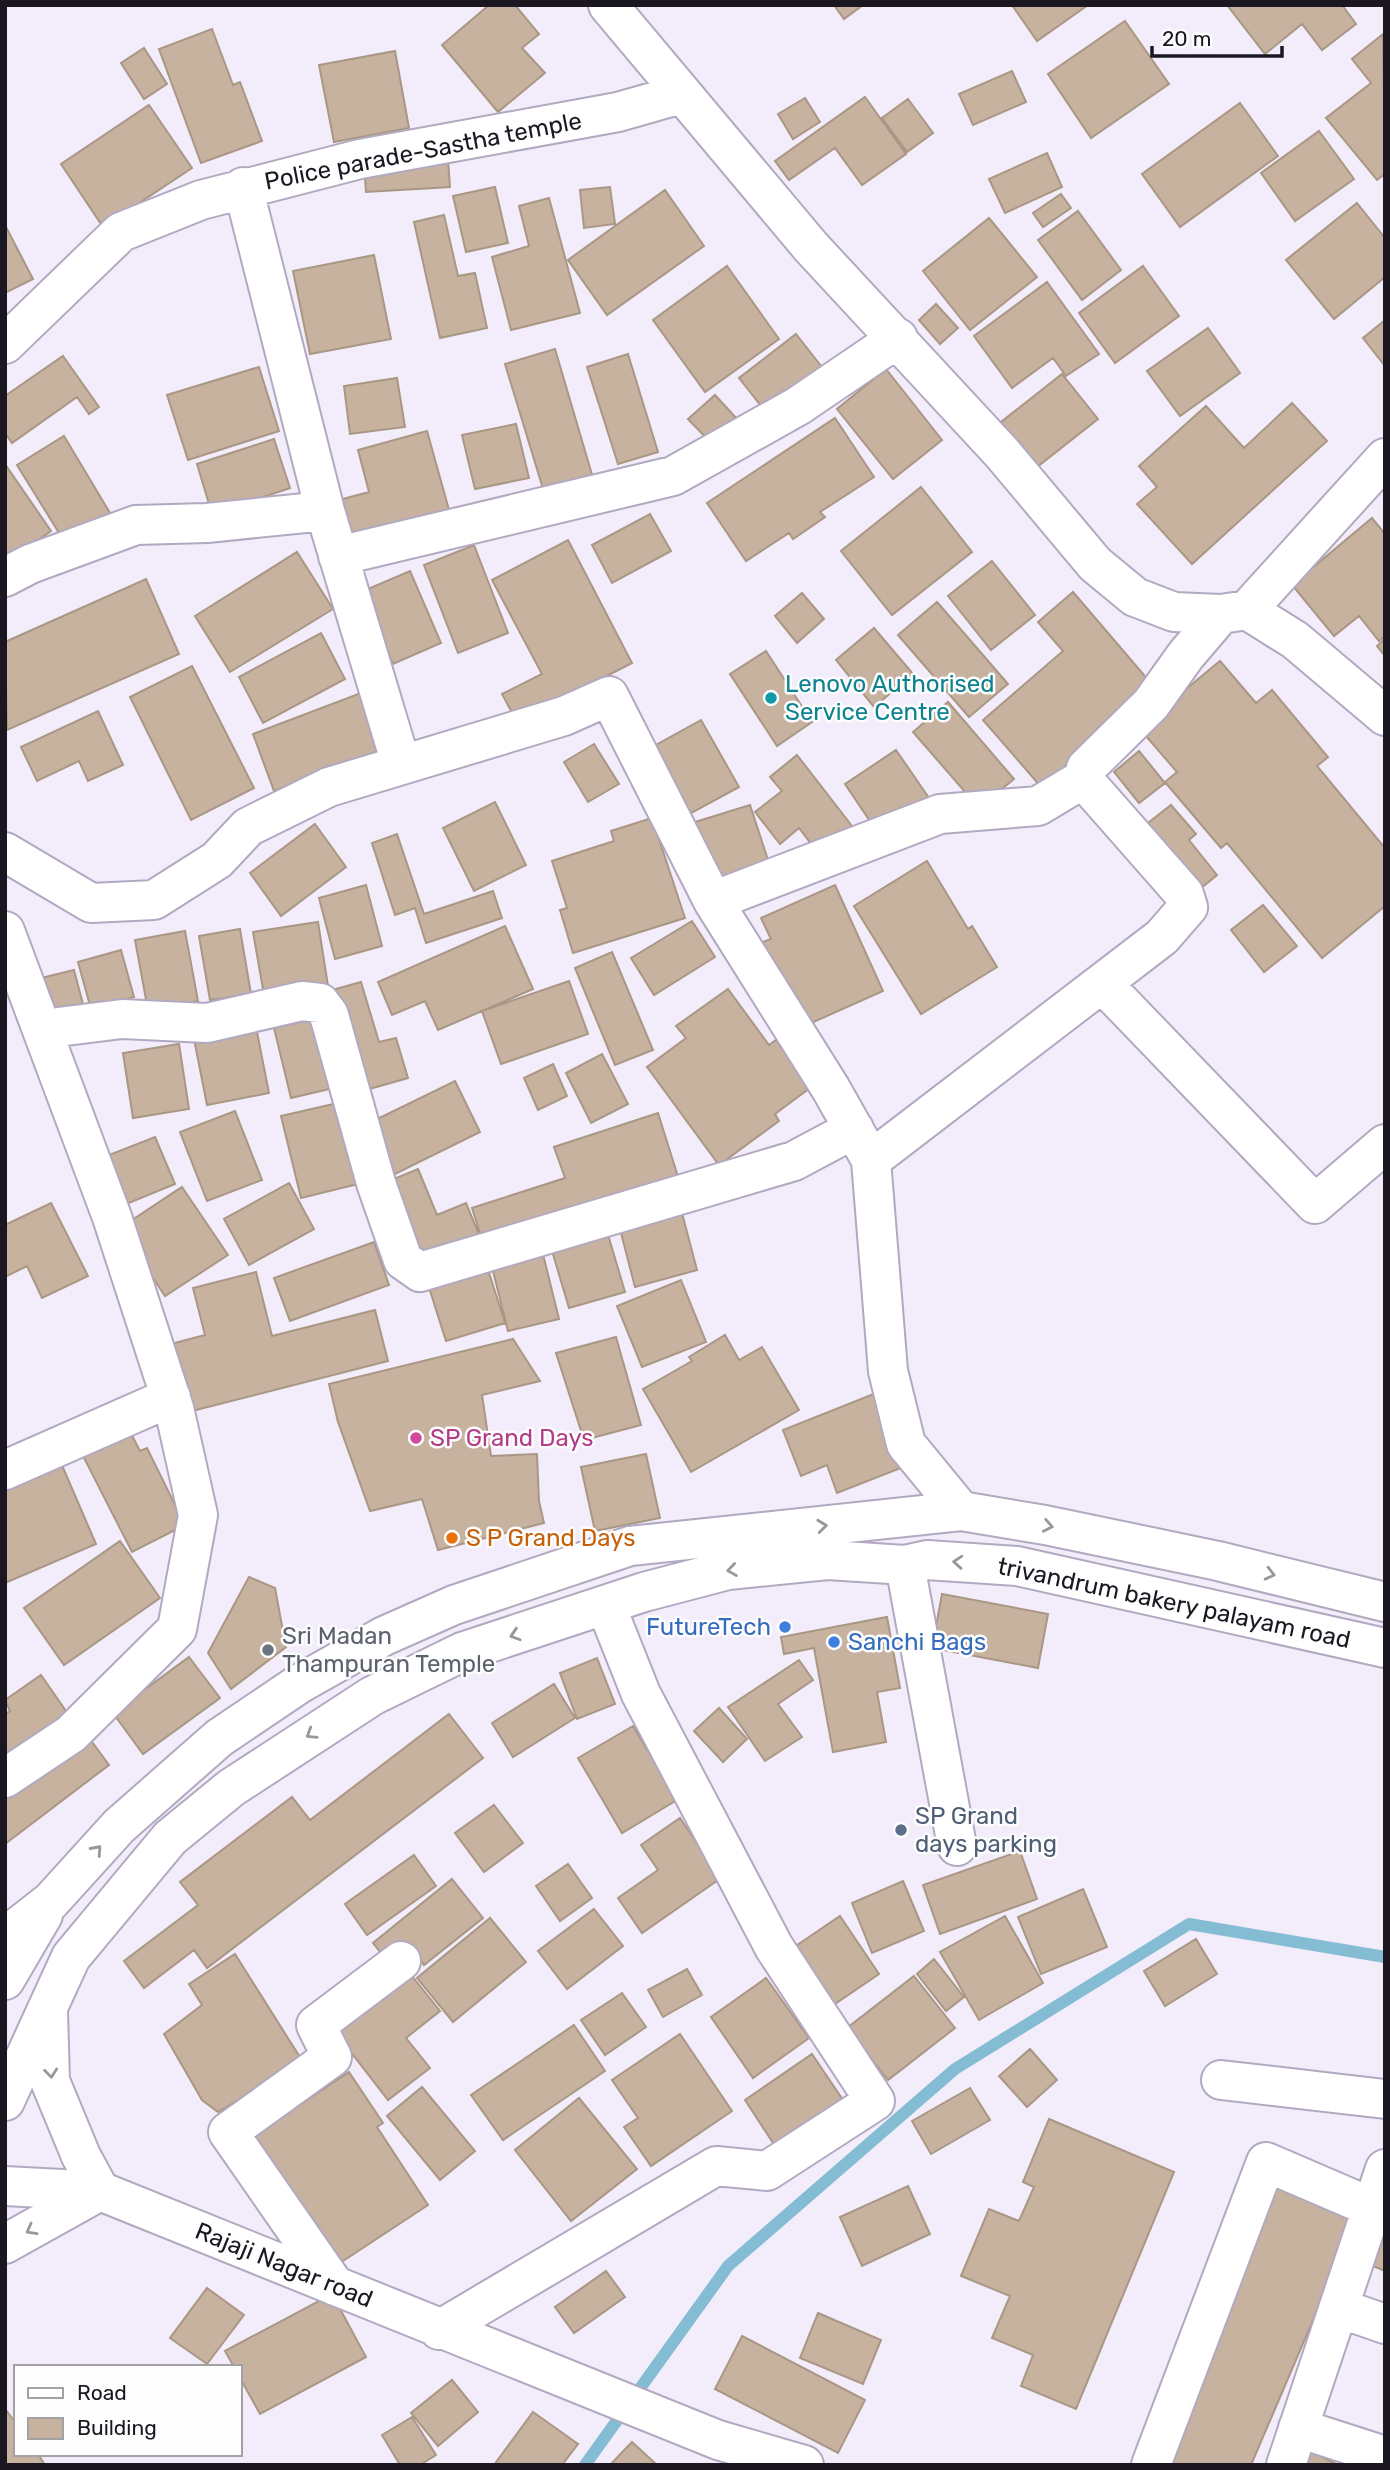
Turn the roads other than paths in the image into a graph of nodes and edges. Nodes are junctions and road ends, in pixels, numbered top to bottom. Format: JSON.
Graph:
{"nodes":[{"id":1,"x":608,"y":5,"type":"edge"},
{"id":2,"x":681,"y":94,"type":"junction"},
{"id":3,"x":243,"y":187,"type":"junction"},
{"id":4,"x":898,"y":338,"type":"junction"},
{"id":5,"x":5,"y":344,"type":"edge"},
{"id":6,"x":1385,"y":458,"type":"edge"},
{"id":7,"x":325,"y":511,"type":"junction"},
{"id":8,"x":338,"y":556,"type":"junction"},
{"id":9,"x":5,"y":577,"type":"edge"},
{"id":10,"x":1234,"y":612,"type":"junction"},
{"id":11,"x":1385,"y":716,"type":"edge"},
{"id":12,"x":401,"y":764,"type":"junction"},
{"id":13,"x":1083,"y":779,"type":"junction"},
{"id":14,"x":5,"y":852,"type":"edge"},
{"id":15,"x":713,"y":901,"type":"junction"},
{"id":16,"x":5,"y":930,"type":"edge"},
{"id":17,"x":13,"y":975,"type":"edge"},
{"id":18,"x":1103,"y":984,"type":"junction"},
{"id":19,"x":42,"y":1029,"type":"junction"},
{"id":20,"x":1385,"y":1144,"type":"edge"},
{"id":21,"x":862,"y":1145,"type":"junction"},
{"id":22,"x":171,"y":1397,"type":"junction"},
{"id":23,"x":5,"y":1470,"type":"edge"},
{"id":24,"x":961,"y":1511,"type":"junction"},
{"id":25,"x":905,"y":1565,"type":"junction"},
{"id":26,"x":1385,"y":1602,"type":"edge"},
{"id":27,"x":606,"y":1606,"type":"junction"},
{"id":28,"x":1385,"y":1648,"type":"edge"},
{"id":29,"x":5,"y":1778,"type":"edge"},
{"id":30,"x":957,"y":1846,"type":"dead end"},
{"id":31,"x":51,"y":1901,"type":"junction"},
{"id":32,"x":5,"y":1937,"type":"edge"},
{"id":33,"x":401,"y":1961,"type":"dead end"},
{"id":34,"x":5,"y":1980,"type":"edge"},
{"id":35,"x":47,"y":2005,"type":"junction"},
{"id":36,"x":1221,"y":2080,"type":"dead end"},
{"id":37,"x":1385,"y":2099,"type":"edge"},
{"id":38,"x":5,"y":2101,"type":"edge"},
{"id":39,"x":1385,"y":2169,"type":"edge"},
{"id":40,"x":5,"y":2186,"type":"edge"},
{"id":41,"x":100,"y":2191,"type":"junction"},
{"id":42,"x":1373,"y":2208,"type":"junction"},
{"id":43,"x":5,"y":2244,"type":"edge"},
{"id":44,"x":335,"y":2286,"type":"junction"},
{"id":45,"x":1339,"y":2308,"type":"junction"},
{"id":46,"x":1385,"y":2324,"type":"edge"},
{"id":47,"x":439,"y":2330,"type":"junction"},
{"id":48,"x":1298,"y":2428,"type":"junction"},
{"id":49,"x":1385,"y":2456,"type":"edge"},
{"id":50,"x":804,"y":2465,"type":"edge"},
{"id":51,"x":1151,"y":2465,"type":"edge"},
{"id":52,"x":1286,"y":2465,"type":"edge"}],
"edges":[{"from":1,"to":2,"type":"street"},
{"from":2,"to":3,"type":"street","name":"Police parade-Sastha temple"},
{"from":2,"to":4,"type":"street"},
{"from":3,"to":5,"type":"street","name":"Police parade-Sastha temple"},
{"from":3,"to":7,"type":"street"},
{"from":4,"to":8,"type":"street"},
{"from":4,"to":10,"type":"street"},
{"from":6,"to":10,"type":"street"},
{"from":7,"to":8,"type":"street"},
{"from":7,"to":9,"type":"street"},
{"from":8,"to":12,"type":"street"},
{"from":10,"to":11,"type":"street"},
{"from":10,"to":13,"type":"street"},
{"from":12,"to":14,"type":"street"},
{"from":12,"to":15,"type":"street"},
{"from":13,"to":15,"type":"street"},
{"from":13,"to":18,"type":"street"},
{"from":15,"to":21,"type":"street"},
{"from":16,"to":17,"type":"street"},
{"from":17,"to":19,"type":"street"},
{"from":18,"to":20,"type":"street"},
{"from":18,"to":21,"type":"street"},
{"from":19,"to":21,"type":"street"},
{"from":19,"to":22,"type":"street"},
{"from":21,"to":24,"type":"street"},
{"from":22,"to":23,"type":"street"},
{"from":22,"to":29,"type":"street"},
{"from":24,"to":26,"type":"street","one_way":true},
{"from":31,"to":24,"type":"street","one_way":true},
{"from":25,"to":27,"type":"street","name":"trivandrum bakery palayam road","one_way":true},
{"from":28,"to":25,"type":"street","name":"trivandrum bakery palayam road","one_way":true},
{"from":25,"to":30,"type":"street"},
{"from":27,"to":35,"type":"street","name":"trivandrum bakery palayam road","one_way":true},
{"from":27,"to":47,"type":"street"},
{"from":31,"to":32,"type":"street"},
{"from":31,"to":34,"type":"street"},
{"from":33,"to":44,"type":"street"},
{"from":35,"to":38,"type":"street","name":"trivandrum bakery palayam road"},
{"from":35,"to":41,"type":"street","one_way":true},
{"from":36,"to":37,"type":"street"},
{"from":39,"to":42,"type":"street"},
{"from":40,"to":41,"type":"street","name":"Rajaji Nagar road"},
{"from":41,"to":43,"type":"street","one_way":true},
{"from":41,"to":44,"type":"street","name":"Rajaji Nagar road"},
{"from":42,"to":45,"type":"street"},
{"from":42,"to":51,"type":"street"},
{"from":44,"to":47,"type":"street","name":"Rajaji Nagar road"},
{"from":45,"to":46,"type":"street"},
{"from":45,"to":48,"type":"street"},
{"from":47,"to":50,"type":"street","name":"Rajaji Nagar road"},
{"from":48,"to":49,"type":"street"},
{"from":48,"to":52,"type":"street"}]}
